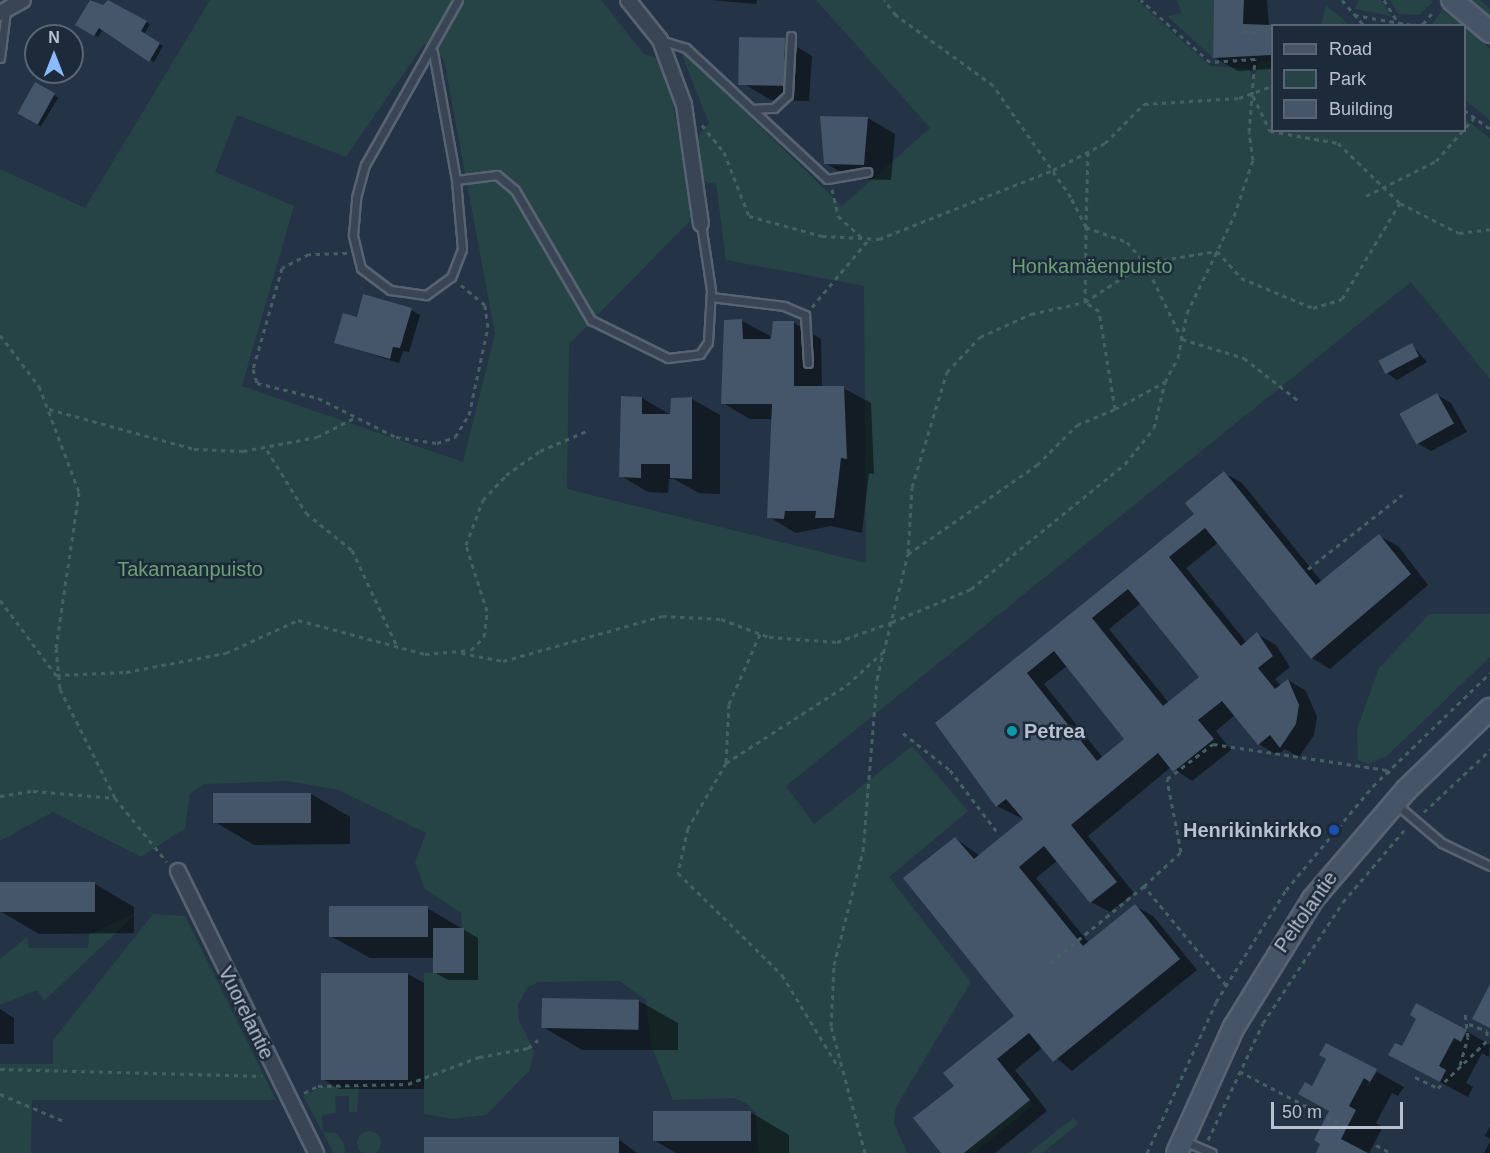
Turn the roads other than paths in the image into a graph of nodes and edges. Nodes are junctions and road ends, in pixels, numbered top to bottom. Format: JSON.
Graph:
{"nodes":[{"id":1,"x":23,"y":0,"type":"edge"},
{"id":2,"x":458,"y":0,"type":"edge"},
{"id":3,"x":628,"y":0,"type":"edge"},
{"id":4,"x":1452,"y":0,"type":"edge"},
{"id":5,"x":3,"y":12,"type":"edge"},
{"id":6,"x":1490,"y":32,"type":"edge"},
{"id":7,"x":791,"y":36,"type":"dead end"},
{"id":8,"x":660,"y":40,"type":"junction"},
{"id":9,"x":433,"y":52,"type":"junction"},
{"id":10,"x":0,"y":58,"type":"edge"},
{"id":11,"x":752,"y":109,"type":"junction"},
{"id":12,"x":867,"y":172,"type":"dead end"},
{"id":13,"x":456,"y":180,"type":"junction"},
{"id":14,"x":701,"y":224,"type":"joint"},
{"id":15,"x":711,"y":297,"type":"junction"},
{"id":16,"x":808,"y":363,"type":"dead end"},
{"id":17,"x":1490,"y":709,"type":"edge"},
{"id":18,"x":1394,"y":803,"type":"junction"},
{"id":19,"x":1490,"y":866,"type":"edge"},
{"id":20,"x":178,"y":871,"type":"road end"},
{"id":21,"x":1179,"y":1147,"type":"edge"},
{"id":22,"x":316,"y":1153,"type":"edge"},
{"id":23,"x":1212,"y":1153,"type":"edge"}],
"edges":[{"from":1,"to":5,"type":"street"},
{"from":2,"to":9,"type":"lane"},
{"from":3,"to":8,"type":"street"},
{"from":4,"to":6,"type":"street"},
{"from":5,"to":10,"type":"lane"},
{"from":7,"to":11,"type":"lane"},
{"from":8,"to":11,"type":"lane"},
{"from":8,"to":14,"type":"street"},
{"from":9,"to":13,"type":"lane"},
{"from":9,"to":13,"type":"lane"},
{"from":11,"to":12,"type":"lane"},
{"from":13,"to":15,"type":"lane"},
{"from":14,"to":15,"type":"lane"},
{"from":15,"to":16,"type":"lane"},
{"from":17,"to":18,"type":"street","name":"Peltolantie"},
{"from":18,"to":19,"type":"lane"},
{"from":18,"to":21,"type":"street","name":"Peltolantie"},
{"from":20,"to":22,"type":"street","name":"Vuorelantie"},
{"from":21,"to":23,"type":"lane"}]}
